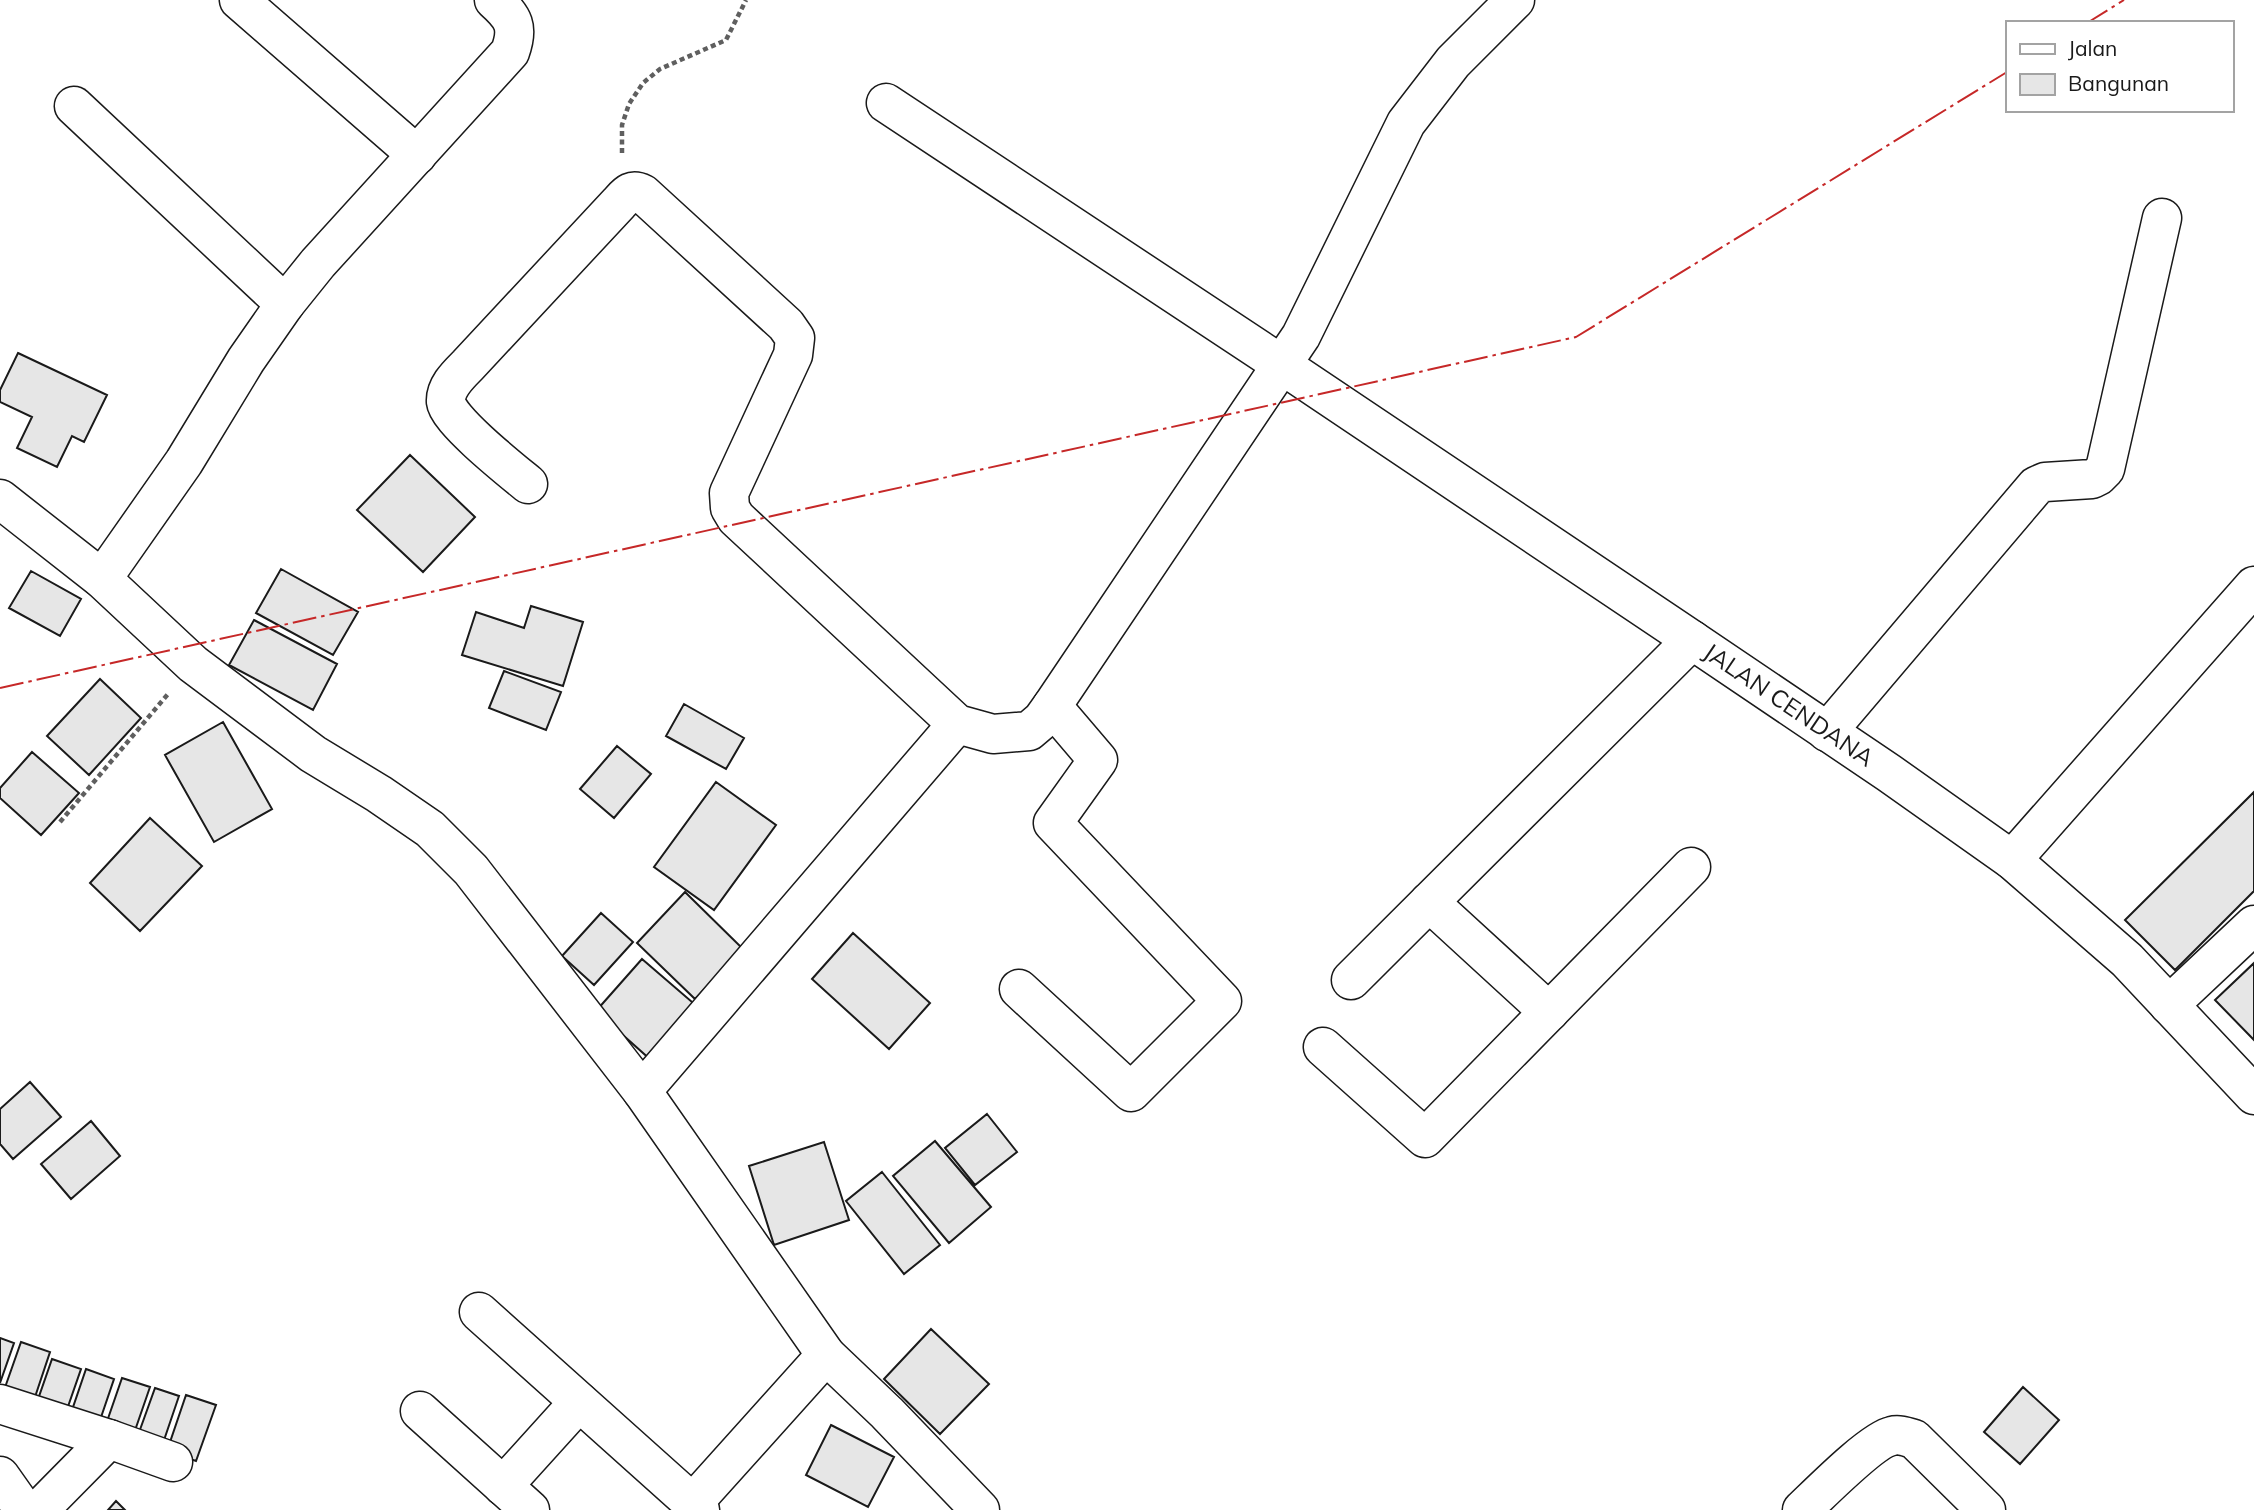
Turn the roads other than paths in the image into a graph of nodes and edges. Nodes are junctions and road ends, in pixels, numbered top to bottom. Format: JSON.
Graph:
{"nodes":[{"id":1,"x":239,"y":0,"type":"edge"},
{"id":2,"x":494,"y":0,"type":"edge"},
{"id":3,"x":1515,"y":0,"type":"edge"},
{"id":4,"x":886,"y":103,"type":"dead end"},
{"id":5,"x":74,"y":106,"type":"dead end"},
{"id":6,"x":417,"y":156,"type":"junction"},
{"id":7,"x":2162,"y":218,"type":"dead end"},
{"id":8,"x":285,"y":304,"type":"junction"},
{"id":9,"x":1282,"y":365,"type":"junction"},
{"id":10,"x":528,"y":484,"type":"dead end"},
{"id":11,"x":0,"y":499,"type":"edge"},
{"id":12,"x":102,"y":579,"type":"junction"},
{"id":13,"x":2254,"y":586,"type":"edge"},
{"id":14,"x":1692,"y":640,"type":"junction"},
{"id":15,"x":1052,"y":706,"type":"junction"},
{"id":16,"x":957,"y":724,"type":"junction"},
{"id":17,"x":1826,"y":732,"type":"junction"},
{"id":18,"x":2012,"y":860,"type":"junction"},
{"id":19,"x":1691,"y":867,"type":"dead end"},
{"id":20,"x":1429,"y":902,"type":"junction"},
{"id":21,"x":2254,"y":925,"type":"edge"},
{"id":22,"x":1351,"y":980,"type":"dead end"},
{"id":23,"x":1019,"y":989,"type":"dead end"},
{"id":24,"x":2169,"y":1005,"type":"junction"},
{"id":25,"x":1549,"y":1012,"type":"junction"},
{"id":26,"x":1323,"y":1047,"type":"dead end"},
{"id":27,"x":642,"y":1091,"type":"junction"},
{"id":28,"x":2254,"y":1095,"type":"edge"},
{"id":29,"x":479,"y":1312,"type":"dead end"},
{"id":30,"x":826,"y":1355,"type":"junction"},
{"id":31,"x":579,"y":1402,"type":"junction"},
{"id":32,"x":0,"y":1404,"type":"edge"},
{"id":33,"x":420,"y":1411,"type":"dead end"},
{"id":34,"x":109,"y":1438,"type":"junction"},
{"id":35,"x":173,"y":1462,"type":"dead end"},
{"id":36,"x":0,"y":1476,"type":"edge"},
{"id":37,"x":517,"y":1498,"type":"edge"},
{"id":38,"x":696,"y":1507,"type":"edge"},
{"id":39,"x":24,"y":1510,"type":"edge"},
{"id":40,"x":39,"y":1510,"type":"edge"},
{"id":41,"x":980,"y":1510,"type":"edge"},
{"id":42,"x":1802,"y":1510,"type":"edge"},
{"id":43,"x":1986,"y":1510,"type":"edge"}],
"edges":[{"from":1,"to":6,"type":"street"},
{"from":2,"to":6,"type":"street"},
{"from":3,"to":9,"type":"street"},
{"from":4,"to":9,"type":"street","name":"JALAN CENDANA"},
{"from":5,"to":8,"type":"street"},
{"from":6,"to":8,"type":"street"},
{"from":7,"to":17,"type":"street"},
{"from":8,"to":12,"type":"street"},
{"from":9,"to":14,"type":"street","name":"JALAN CENDANA"},
{"from":9,"to":15,"type":"street"},
{"from":10,"to":16,"type":"street"},
{"from":11,"to":12,"type":"street"},
{"from":12,"to":27,"type":"street"},
{"from":13,"to":18,"type":"street"},
{"from":14,"to":17,"type":"street","name":"JALAN CENDANA"},
{"from":14,"to":20,"type":"street"},
{"from":15,"to":16,"type":"street"},
{"from":15,"to":23,"type":"street"},
{"from":16,"to":27,"type":"street"},
{"from":17,"to":18,"type":"street","name":"JALAN CENDANA"},
{"from":18,"to":24,"type":"street","name":"JALAN CENDANA"},
{"from":19,"to":25,"type":"street"},
{"from":20,"to":22,"type":"street"},
{"from":20,"to":25,"type":"street"},
{"from":21,"to":24,"type":"street"},
{"from":24,"to":28,"type":"street","name":"JALAN CENDANA"},
{"from":25,"to":26,"type":"street"},
{"from":27,"to":30,"type":"street"},
{"from":29,"to":31,"type":"street"},
{"from":30,"to":38,"type":"street"},
{"from":30,"to":41,"type":"street"},
{"from":31,"to":37,"type":"street"},
{"from":31,"to":38,"type":"street"},
{"from":32,"to":34,"type":"street"},
{"from":33,"to":37,"type":"street"},
{"from":34,"to":35,"type":"street"},
{"from":34,"to":40,"type":"street"},
{"from":36,"to":39,"type":"street"},
{"from":42,"to":43,"type":"street"}]}
